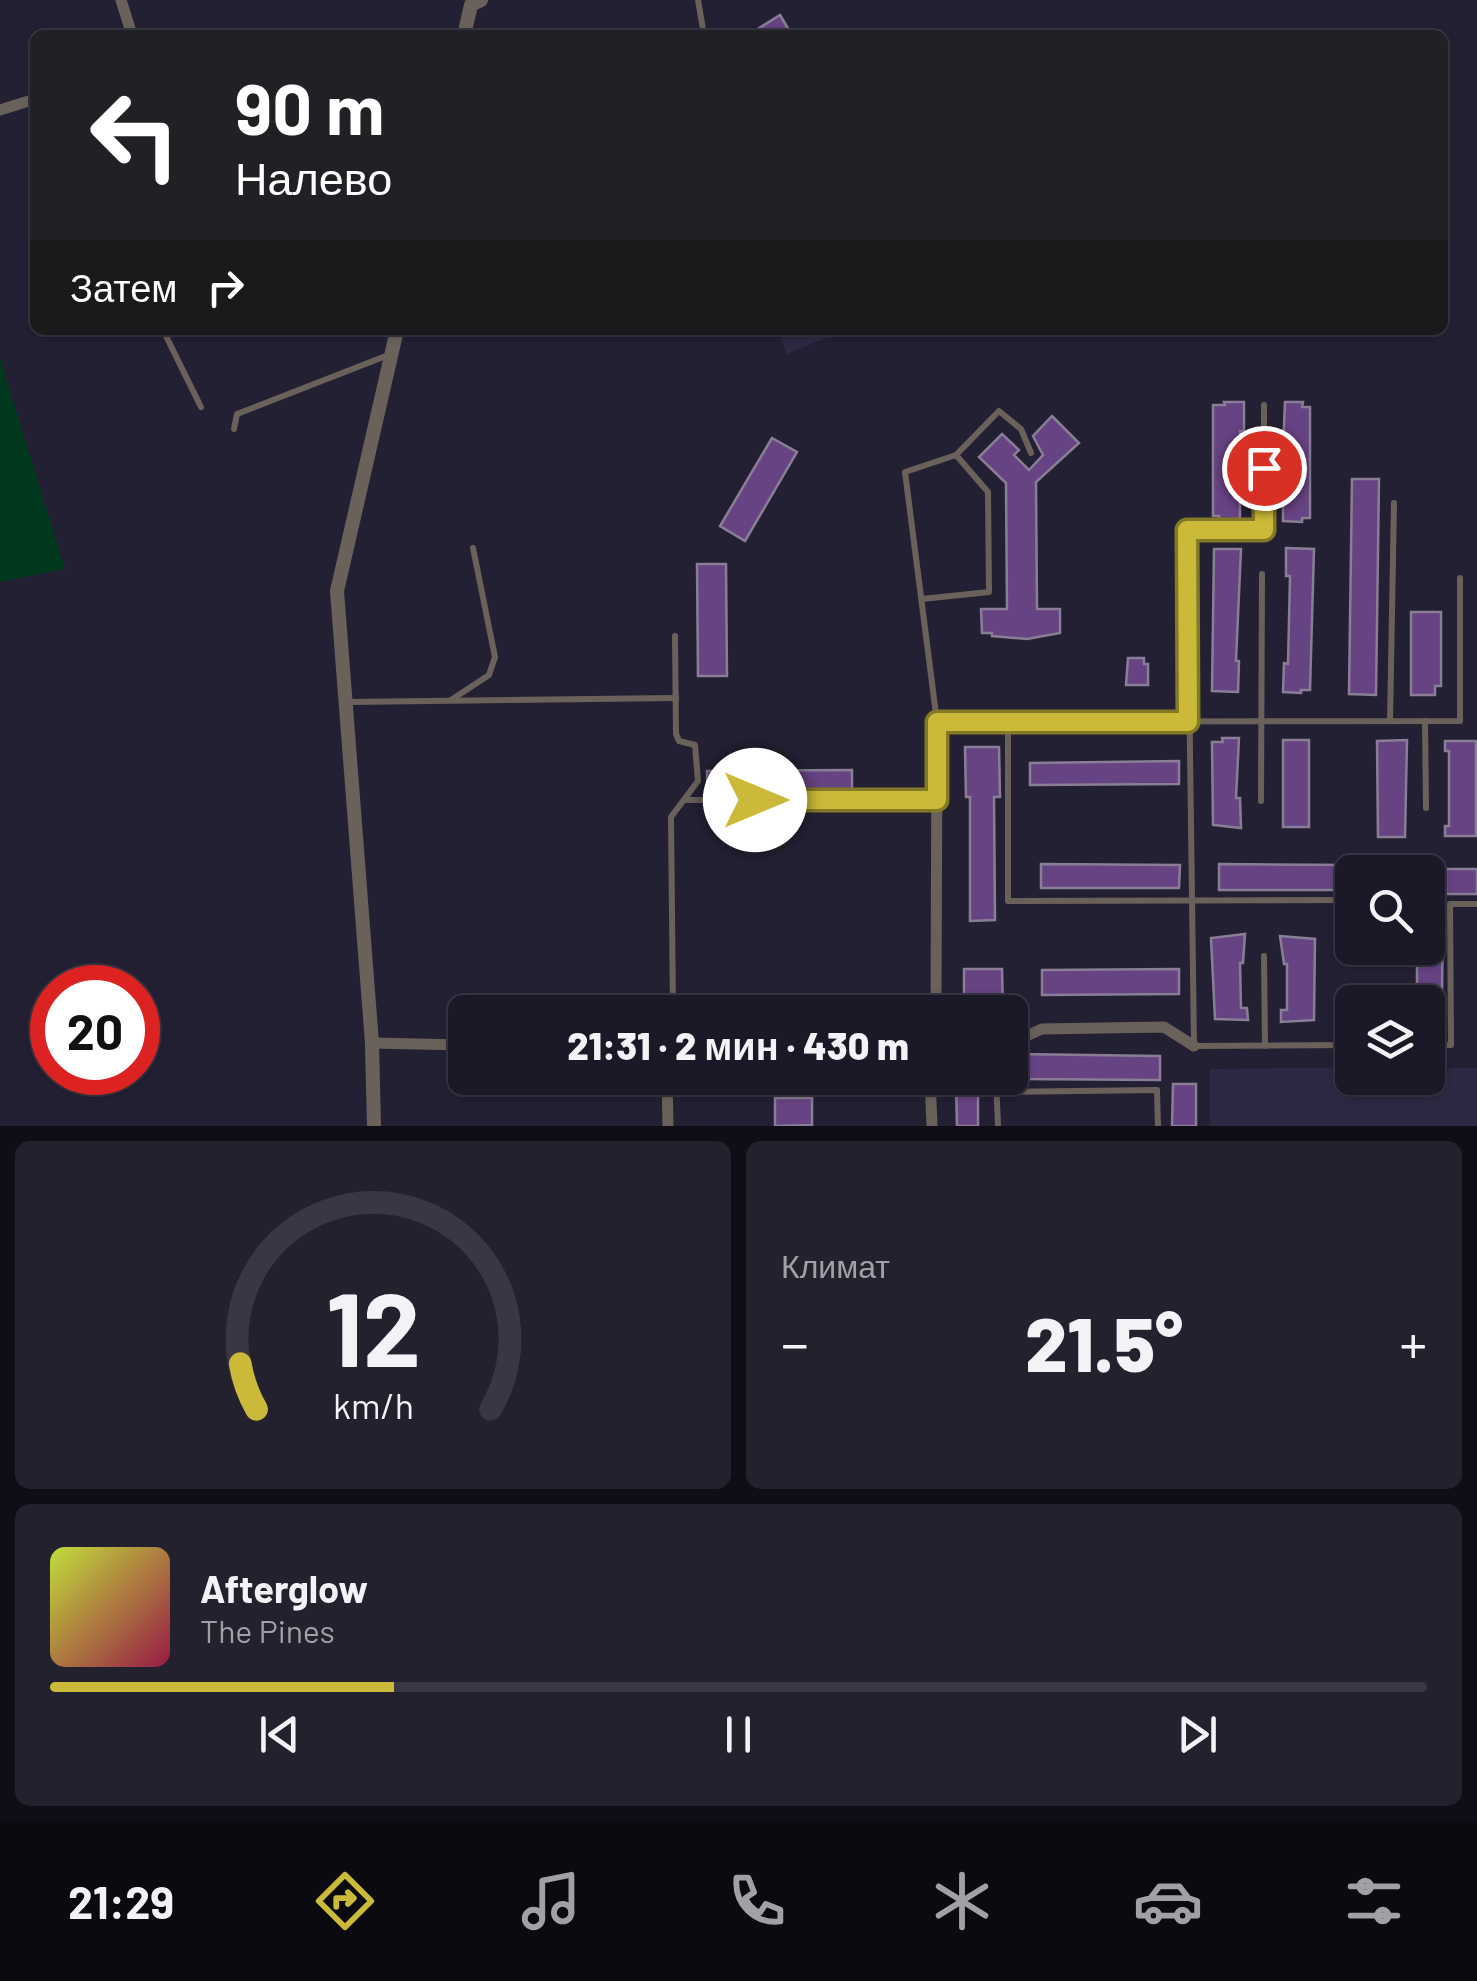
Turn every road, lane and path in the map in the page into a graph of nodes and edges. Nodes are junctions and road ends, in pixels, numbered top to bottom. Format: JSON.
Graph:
{"nodes":[{"id":1,"x":122,"y":0,"type":"edge"},
{"id":2,"x":698,"y":0,"type":"edge"},
{"id":3,"x":473,"y":2,"type":"edge"},
{"id":4,"x":131,"y":30,"type":"edge"},
{"id":5,"x":465,"y":30,"type":"edge"},
{"id":6,"x":703,"y":30,"type":"edge"},
{"id":7,"x":30,"y":101,"type":"edge"},
{"id":8,"x":0,"y":110,"type":"edge"},
{"id":9,"x":165,"y":335,"type":"edge"},
{"id":10,"x":396,"y":335,"type":"edge"},
{"id":11,"x":392,"y":354,"type":"junction"},
{"id":12,"x":1264,"y":405,"type":"dead end"},
{"id":13,"x":200,"y":407,"type":"dead end"},
{"id":14,"x":234,"y":429,"type":"dead end"},
{"id":15,"x":1031,"y":453,"type":"dead end"},
{"id":16,"x":956,"y":455,"type":"junction"},
{"id":17,"x":1394,"y":503,"type":"dead end"},
{"id":18,"x":472,"y":548,"type":"dead end"},
{"id":19,"x":1262,"y":574,"type":"dead end"},
{"id":20,"x":1460,"y":578,"type":"dead end"},
{"id":21,"x":922,"y":599,"type":"junction"},
{"id":22,"x":675,"y":636,"type":"dead end"},
{"id":23,"x":676,"y":698,"type":"junction"},
{"id":24,"x":450,"y":701,"type":"junction"},
{"id":25,"x":346,"y":702,"type":"junction"},
{"id":26,"x":1390,"y":721,"type":"junction"},
{"id":27,"x":937,"y":722,"type":"junction"},
{"id":28,"x":1008,"y":722,"type":"junction"},
{"id":29,"x":1188,"y":722,"type":"junction"},
{"id":30,"x":1261,"y":722,"type":"junction"},
{"id":31,"x":1425,"y":722,"type":"junction"},
{"id":32,"x":687,"y":800,"type":"junction"},
{"id":33,"x":937,"y":800,"type":"junction"},
{"id":34,"x":1260,"y":801,"type":"dead end"},
{"id":35,"x":1426,"y":808,"type":"dead end"},
{"id":36,"x":1191,"y":900,"type":"junction"},
{"id":37,"x":1335,"y":900,"type":"edge"},
{"id":38,"x":1477,"y":904,"type":"edge"},
{"id":39,"x":1264,"y":956,"type":"dead end"},
{"id":40,"x":672,"y":995,"type":"edge"},
{"id":41,"x":936,"y":995,"type":"edge"},
{"id":42,"x":1028,"y":1035,"type":"edge"},
{"id":43,"x":372,"y":1043,"type":"junction"},
{"id":44,"x":448,"y":1045,"type":"edge"},
{"id":45,"x":1335,"y":1045,"type":"edge"},
{"id":46,"x":1445,"y":1045,"type":"edge"},
{"id":47,"x":1194,"y":1046,"type":"junction"},
{"id":48,"x":1265,"y":1046,"type":"junction"},
{"id":49,"x":1028,"y":1092,"type":"edge"},
{"id":50,"x":667,"y":1095,"type":"edge"},
{"id":51,"x":931,"y":1095,"type":"edge"},
{"id":52,"x":998,"y":1095,"type":"edge"},
{"id":53,"x":374,"y":1126,"type":"edge"},
{"id":54,"x":668,"y":1126,"type":"edge"},
{"id":55,"x":932,"y":1126,"type":"edge"},
{"id":56,"x":998,"y":1126,"type":"edge"},
{"id":57,"x":1158,"y":1126,"type":"edge"}],
"edges":[{"from":1,"to":4,"type":"street"},
{"from":2,"to":6,"type":"lane"},
{"from":3,"to":5,"type":"street"},
{"from":7,"to":8,"type":"street"},
{"from":9,"to":13,"type":"lane"},
{"from":10,"to":11,"type":"street"},
{"from":11,"to":14,"type":"lane"},
{"from":11,"to":25,"type":"street"},
{"from":12,"to":29,"type":"lane"},
{"from":15,"to":16,"type":"lane"},
{"from":16,"to":21,"type":"lane"},
{"from":16,"to":21,"type":"lane"},
{"from":17,"to":26,"type":"lane"},
{"from":18,"to":24,"type":"lane"},
{"from":19,"to":30,"type":"lane"},
{"from":20,"to":31,"type":"lane"},
{"from":21,"to":27,"type":"lane"},
{"from":22,"to":23,"type":"lane"},
{"from":23,"to":24,"type":"lane"},
{"from":23,"to":32,"type":"lane"},
{"from":24,"to":25,"type":"lane"},
{"from":25,"to":43,"type":"street"},
{"from":26,"to":30,"type":"lane"},
{"from":26,"to":31,"type":"lane"},
{"from":27,"to":28,"type":"lane"},
{"from":27,"to":33,"type":"street"},
{"from":28,"to":29,"type":"lane"},
{"from":28,"to":36,"type":"lane"},
{"from":29,"to":30,"type":"lane"},
{"from":29,"to":36,"type":"lane"},
{"from":30,"to":34,"type":"lane"},
{"from":31,"to":35,"type":"lane"},
{"from":32,"to":33,"type":"lane"},
{"from":32,"to":40,"type":"lane"},
{"from":33,"to":41,"type":"street"},
{"from":36,"to":37,"type":"lane"},
{"from":36,"to":47,"type":"lane"},
{"from":38,"to":46,"type":"lane"},
{"from":39,"to":48,"type":"lane"},
{"from":42,"to":47,"type":"street"},
{"from":43,"to":44,"type":"street"},
{"from":43,"to":53,"type":"street"},
{"from":45,"to":48,"type":"lane"},
{"from":47,"to":48,"type":"lane"},
{"from":49,"to":57,"type":"lane"},
{"from":50,"to":54,"type":"street"},
{"from":51,"to":55,"type":"street"},
{"from":52,"to":56,"type":"lane"}]}
